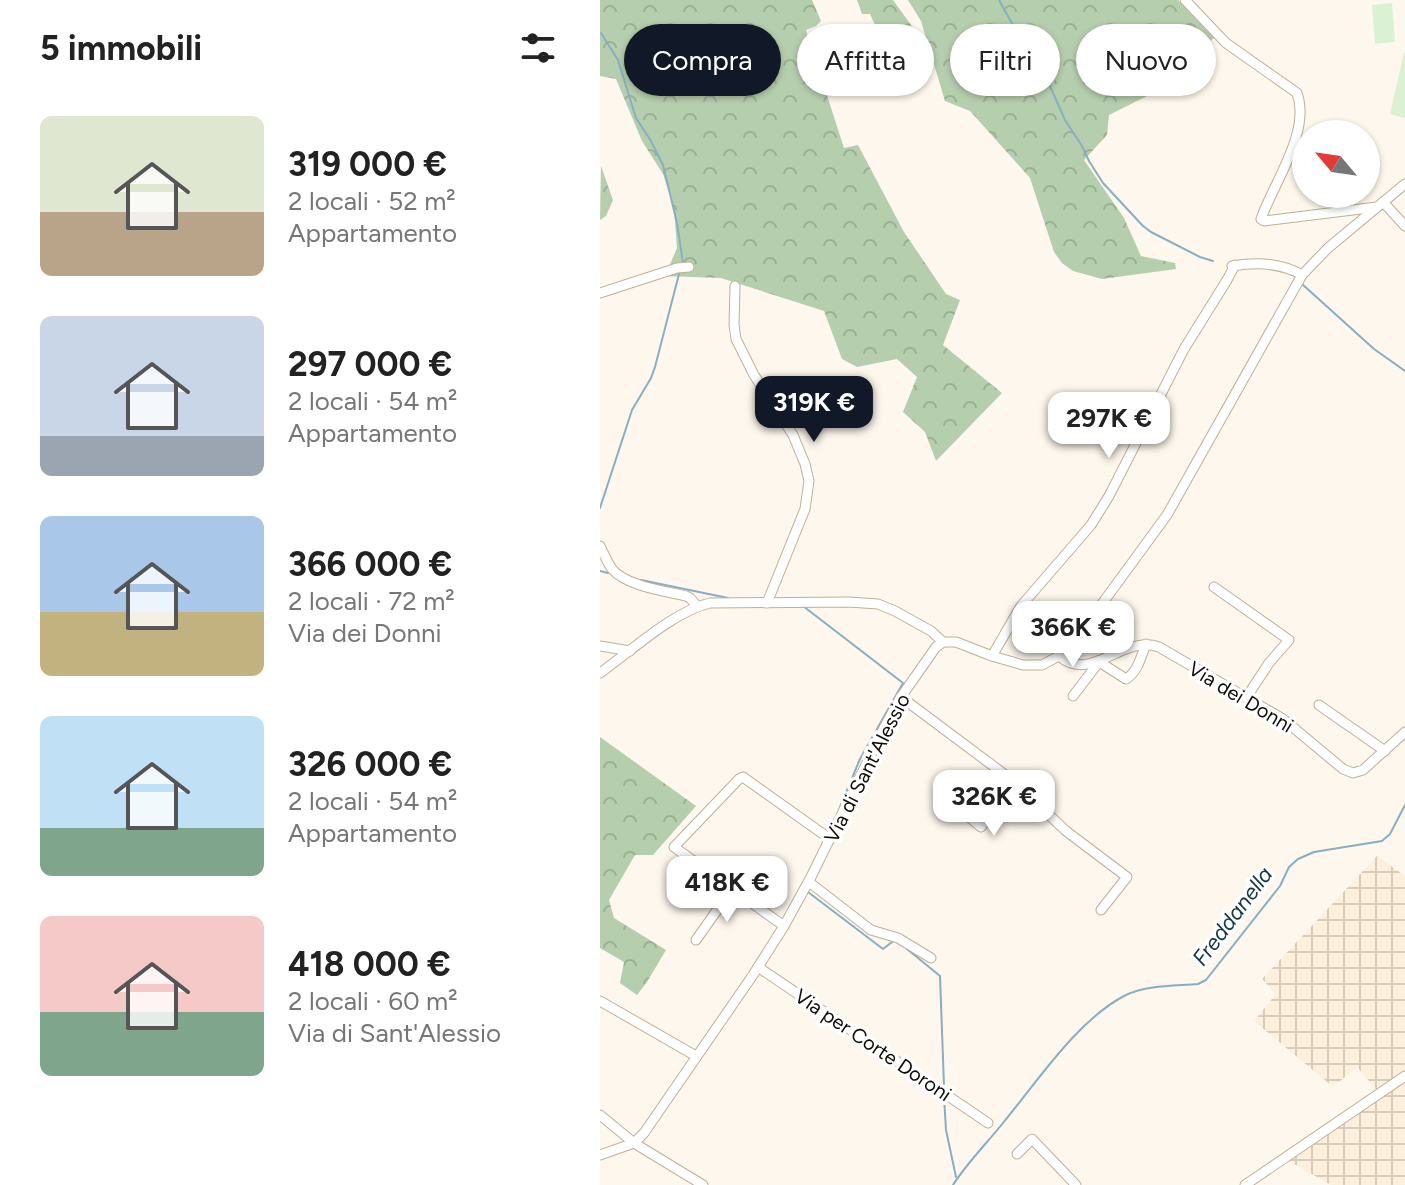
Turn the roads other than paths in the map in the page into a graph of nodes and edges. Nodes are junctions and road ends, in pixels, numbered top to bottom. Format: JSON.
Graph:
{"nodes":[{"id":1,"x":1185,"y":0,"type":"edge"},
{"id":2,"x":1298,"y":120,"type":"edge"},
{"id":3,"x":1292,"y":149,"type":"edge"},
{"id":4,"x":1405,"y":184,"type":"edge"},
{"id":5,"x":1380,"y":205,"type":"joint"},
{"id":6,"x":1358,"y":208,"type":"edge"},
{"id":7,"x":1376,"y":208,"type":"edge"},
{"id":8,"x":1405,"y":226,"type":"edge"},
{"id":9,"x":689,"y":267,"type":"dead end"},
{"id":10,"x":1302,"y":275,"type":"junction"},
{"id":11,"x":735,"y":286,"type":"dead end"},
{"id":12,"x":600,"y":293,"type":"edge"},
{"id":13,"x":600,"y":546,"type":"edge"},
{"id":14,"x":1214,"y":587,"type":"dead end"},
{"id":15,"x":767,"y":603,"type":"junction"},
{"id":16,"x":697,"y":606,"type":"junction"},
{"id":17,"x":943,"y":642,"type":"junction"},
{"id":18,"x":1146,"y":644,"type":"junction"},
{"id":19,"x":600,"y":646,"type":"edge"},
{"id":20,"x":630,"y":651,"type":"junction"},
{"id":21,"x":992,"y":656,"type":"junction"},
{"id":22,"x":1059,"y":656,"type":"junction"},
{"id":23,"x":1100,"y":661,"type":"junction"},
{"id":24,"x":600,"y":673,"type":"edge"},
{"id":25,"x":1073,"y":696,"type":"dead end"},
{"id":26,"x":901,"y":697,"type":"junction"},
{"id":27,"x":1246,"y":698,"type":"junction"},
{"id":28,"x":1319,"y":705,"type":"dead end"},
{"id":29,"x":1405,"y":732,"type":"edge"},
{"id":30,"x":1385,"y":751,"type":"junction"},
{"id":31,"x":1013,"y":782,"type":"junction"},
{"id":32,"x":957,"y":807,"type":"dead end"},
{"id":33,"x":828,"y":837,"type":"junction"},
{"id":34,"x":809,"y":882,"type":"junction"},
{"id":35,"x":732,"y":889,"type":"junction"},
{"id":36,"x":1101,"y":910,"type":"dead end"},
{"id":37,"x":784,"y":926,"type":"junction"},
{"id":38,"x":696,"y":940,"type":"dead end"},
{"id":39,"x":931,"y":958,"type":"dead end"},
{"id":40,"x":758,"y":967,"type":"junction"},
{"id":41,"x":600,"y":1001,"type":"edge"},
{"id":42,"x":696,"y":1056,"type":"junction"},
{"id":43,"x":1405,"y":1076,"type":"edge"},
{"id":44,"x":600,"y":1115,"type":"edge"},
{"id":45,"x":988,"y":1123,"type":"dead end"},
{"id":46,"x":634,"y":1143,"type":"junction"},
{"id":47,"x":1017,"y":1154,"type":"dead end"},
{"id":48,"x":600,"y":1155,"type":"edge"},
{"id":49,"x":703,"y":1185,"type":"edge"},
{"id":50,"x":1076,"y":1185,"type":"edge"},
{"id":51,"x":1245,"y":1185,"type":"edge"}],
"edges":[{"from":1,"to":2,"type":"street"},
{"from":3,"to":6,"type":"street"},
{"from":4,"to":5,"type":"street"},
{"from":5,"to":8,"type":"street"},
{"from":7,"to":10,"type":"street"},
{"from":9,"to":12,"type":"street"},
{"from":10,"to":21,"type":"street"},
{"from":10,"to":22,"type":"street"},
{"from":11,"to":15,"type":"street"},
{"from":13,"to":16,"type":"street"},
{"from":14,"to":27,"type":"street"},
{"from":15,"to":16,"type":"street"},
{"from":15,"to":17,"type":"street"},
{"from":16,"to":20,"type":"street"},
{"from":17,"to":21,"type":"street"},
{"from":17,"to":26,"type":"street","name":"Via di Sant'Alessio"},
{"from":18,"to":23,"type":"street"},
{"from":18,"to":23,"type":"street"},
{"from":18,"to":27,"type":"street","name":"Via dei Donni"},
{"from":19,"to":20,"type":"street"},
{"from":20,"to":24,"type":"street"},
{"from":21,"to":22,"type":"street"},
{"from":22,"to":23,"type":"street"},
{"from":23,"to":25,"type":"street"},
{"from":26,"to":31,"type":"street"},
{"from":26,"to":33,"type":"street","name":"Via di Sant'Alessio"},
{"from":27,"to":30,"type":"street","name":"Via dei Donni"},
{"from":28,"to":30,"type":"street"},
{"from":29,"to":30,"type":"street","name":"Via dei Donni"},
{"from":31,"to":32,"type":"street"},
{"from":31,"to":36,"type":"street"},
{"from":33,"to":34,"type":"street","name":"Via di Sant'Alessio"},
{"from":33,"to":35,"type":"street"},
{"from":34,"to":37,"type":"street","name":"Via di Sant'Alessio"},
{"from":34,"to":39,"type":"street"},
{"from":35,"to":37,"type":"street"},
{"from":35,"to":38,"type":"street"},
{"from":37,"to":40,"type":"street","name":"Via di Sant'Alessio"},
{"from":40,"to":42,"type":"street","name":"Via di Sant'Alessio"},
{"from":40,"to":45,"type":"street","name":"Via per Corte Doroni"},
{"from":41,"to":42,"type":"street"},
{"from":42,"to":46,"type":"street","name":"Via di Sant'Alessio"},
{"from":43,"to":51,"type":"street"},
{"from":44,"to":46,"type":"street"},
{"from":46,"to":48,"type":"street"},
{"from":46,"to":49,"type":"street"},
{"from":47,"to":50,"type":"street"}]}
